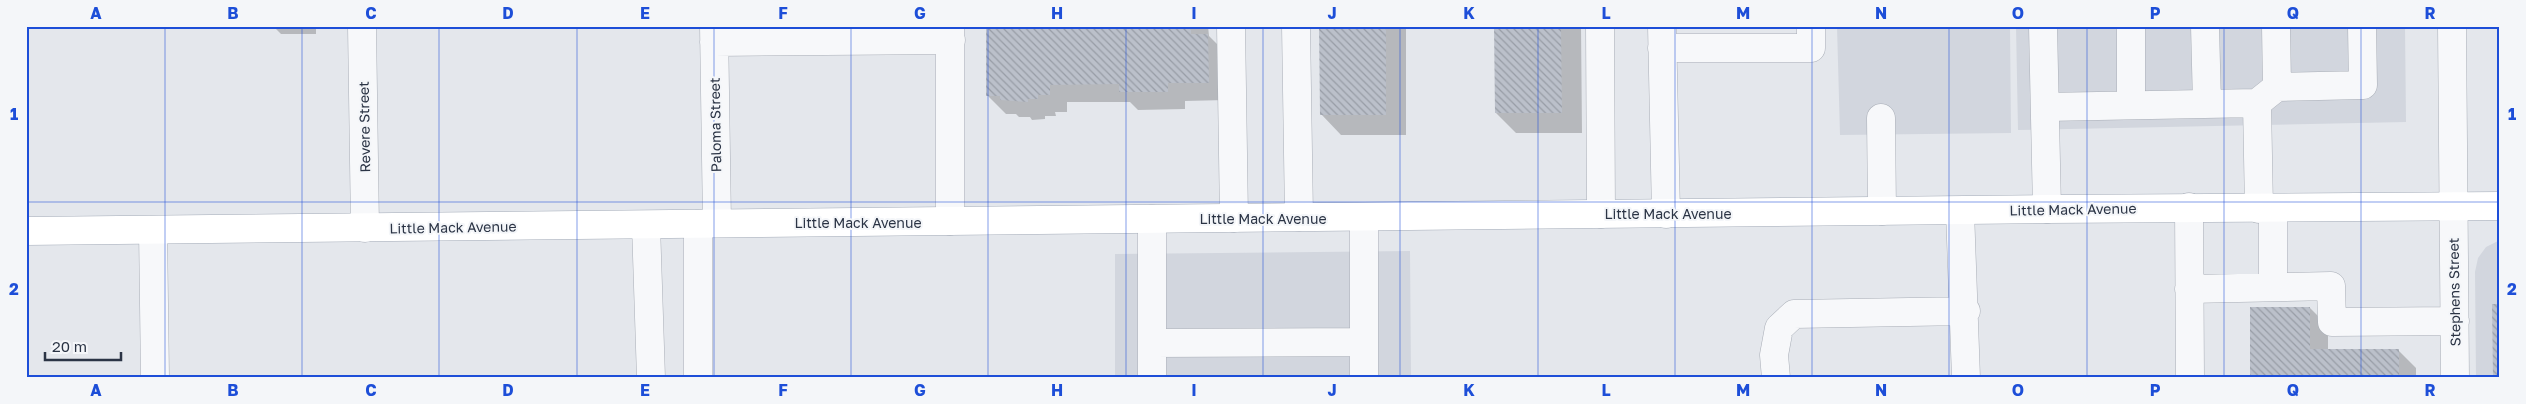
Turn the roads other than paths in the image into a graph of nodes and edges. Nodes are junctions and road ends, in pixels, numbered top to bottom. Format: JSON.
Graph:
{"nodes":[{"id":1,"x":362,"y":26,"type":"edge"},
{"id":2,"x":1230,"y":26,"type":"edge"},
{"id":3,"x":1296,"y":26,"type":"edge"},
{"id":4,"x":1600,"y":26,"type":"edge"},
{"id":5,"x":1811,"y":26,"type":"edge"},
{"id":6,"x":2044,"y":26,"type":"edge"},
{"id":7,"x":2131,"y":26,"type":"edge"},
{"id":8,"x":2205,"y":26,"type":"edge"},
{"id":9,"x":2276,"y":26,"type":"edge"},
{"id":10,"x":2362,"y":26,"type":"edge"},
{"id":11,"x":2452,"y":26,"type":"edge"},
{"id":12,"x":951,"y":33,"type":"edge"},
{"id":13,"x":714,"y":34,"type":"edge"},
{"id":14,"x":1662,"y":37,"type":"edge"},
{"id":15,"x":2267,"y":95,"type":"junction"},
{"id":16,"x":2207,"y":104,"type":"junction"},
{"id":17,"x":2132,"y":105,"type":"junction"},
{"id":18,"x":2045,"y":107,"type":"junction"},
{"id":19,"x":1880,"y":118,"type":"dead end"},
{"id":20,"x":2453,"y":206,"type":"junction"},
{"id":21,"x":2500,"y":206,"type":"edge"},
{"id":22,"x":2189,"y":207,"type":"junction"},
{"id":23,"x":2047,"y":209,"type":"junction"},
{"id":24,"x":2266,"y":209,"type":"junction"},
{"id":25,"x":1882,"y":211,"type":"junction"},
{"id":26,"x":1960,"y":211,"type":"junction"},
{"id":27,"x":1601,"y":214,"type":"junction"},
{"id":28,"x":1666,"y":214,"type":"junction"},
{"id":29,"x":1299,"y":217,"type":"junction"},
{"id":30,"x":1364,"y":217,"type":"junction"},
{"id":31,"x":1234,"y":218,"type":"junction"},
{"id":32,"x":1152,"y":219,"type":"junction"},
{"id":33,"x":950,"y":222,"type":"junction"},
{"id":34,"x":708,"y":224,"type":"junction"},
{"id":35,"x":646,"y":225,"type":"junction"},
{"id":36,"x":365,"y":228,"type":"junction"},
{"id":37,"x":153,"y":230,"type":"junction"},
{"id":38,"x":26,"y":231,"type":"edge"},
{"id":39,"x":2273,"y":287,"type":"junction"},
{"id":40,"x":2189,"y":289,"type":"junction"},
{"id":41,"x":1966,"y":311,"type":"junction"},
{"id":42,"x":2455,"y":321,"type":"junction"},
{"id":43,"x":1364,"y":342,"type":"junction"},
{"id":44,"x":1152,"y":343,"type":"junction"},
{"id":45,"x":155,"y":378,"type":"edge"},
{"id":46,"x":651,"y":378,"type":"edge"},
{"id":47,"x":698,"y":378,"type":"edge"},
{"id":48,"x":1152,"y":378,"type":"edge"},
{"id":49,"x":1364,"y":378,"type":"edge"},
{"id":50,"x":1776,"y":378,"type":"edge"},
{"id":51,"x":1966,"y":378,"type":"edge"},
{"id":52,"x":2190,"y":378,"type":"edge"},
{"id":53,"x":2455,"y":378,"type":"edge"}],
"edges":[{"from":1,"to":36,"type":"street","name":"Revere Street"},
{"from":2,"to":31,"type":"street"},
{"from":3,"to":29,"type":"street"},
{"from":4,"to":27,"type":"street"},
{"from":5,"to":14,"type":"street"},
{"from":6,"to":18,"type":"street"},
{"from":7,"to":17,"type":"street"},
{"from":8,"to":16,"type":"street"},
{"from":9,"to":15,"type":"street"},
{"from":10,"to":15,"type":"street"},
{"from":11,"to":20,"type":"street","name":"Stephens Street"},
{"from":12,"to":13,"type":"street"},
{"from":12,"to":33,"type":"street"},
{"from":13,"to":34,"type":"street","name":"Paloma Street"},
{"from":14,"to":28,"type":"street"},
{"from":15,"to":16,"type":"street"},
{"from":15,"to":24,"type":"street"},
{"from":16,"to":17,"type":"street"},
{"from":17,"to":18,"type":"street"},
{"from":18,"to":23,"type":"street"},
{"from":19,"to":25,"type":"street"},
{"from":20,"to":21,"type":"main road","name":"Little Mack Avenue"},
{"from":20,"to":24,"type":"main road","name":"Little Mack Avenue"},
{"from":20,"to":42,"type":"street","name":"Stephens Street"},
{"from":22,"to":23,"type":"main road","name":"Little Mack Avenue"},
{"from":22,"to":24,"type":"main road","name":"Little Mack Avenue"},
{"from":22,"to":40,"type":"street"},
{"from":23,"to":26,"type":"main road","name":"Little Mack Avenue"},
{"from":24,"to":39,"type":"street"},
{"from":25,"to":26,"type":"main road","name":"Little Mack Avenue"},
{"from":25,"to":28,"type":"main road","name":"Little Mack Avenue"},
{"from":26,"to":41,"type":"street"},
{"from":27,"to":28,"type":"main road","name":"Little Mack Avenue"},
{"from":27,"to":30,"type":"main road","name":"Little Mack Avenue"},
{"from":29,"to":30,"type":"main road","name":"Little Mack Avenue"},
{"from":29,"to":31,"type":"main road","name":"Little Mack Avenue"},
{"from":30,"to":43,"type":"street"},
{"from":31,"to":32,"type":"main road","name":"Little Mack Avenue"},
{"from":32,"to":33,"type":"main road","name":"Little Mack Avenue"},
{"from":32,"to":44,"type":"street"},
{"from":33,"to":34,"type":"main road","name":"Little Mack Avenue"},
{"from":34,"to":35,"type":"main road","name":"Little Mack Avenue"},
{"from":34,"to":47,"type":"street","name":"Paloma Street"},
{"from":35,"to":36,"type":"main road","name":"Little Mack Avenue"},
{"from":35,"to":46,"type":"street"},
{"from":36,"to":37,"type":"main road","name":"Little Mack Avenue"},
{"from":37,"to":38,"type":"main road","name":"Little Mack Avenue"},
{"from":37,"to":45,"type":"street"},
{"from":39,"to":40,"type":"street"},
{"from":39,"to":42,"type":"street"},
{"from":40,"to":52,"type":"street"},
{"from":41,"to":50,"type":"street"},
{"from":41,"to":51,"type":"street"},
{"from":42,"to":53,"type":"street","name":"Stephens Street"},
{"from":43,"to":44,"type":"street"},
{"from":43,"to":49,"type":"street"},
{"from":44,"to":48,"type":"street"}]}
